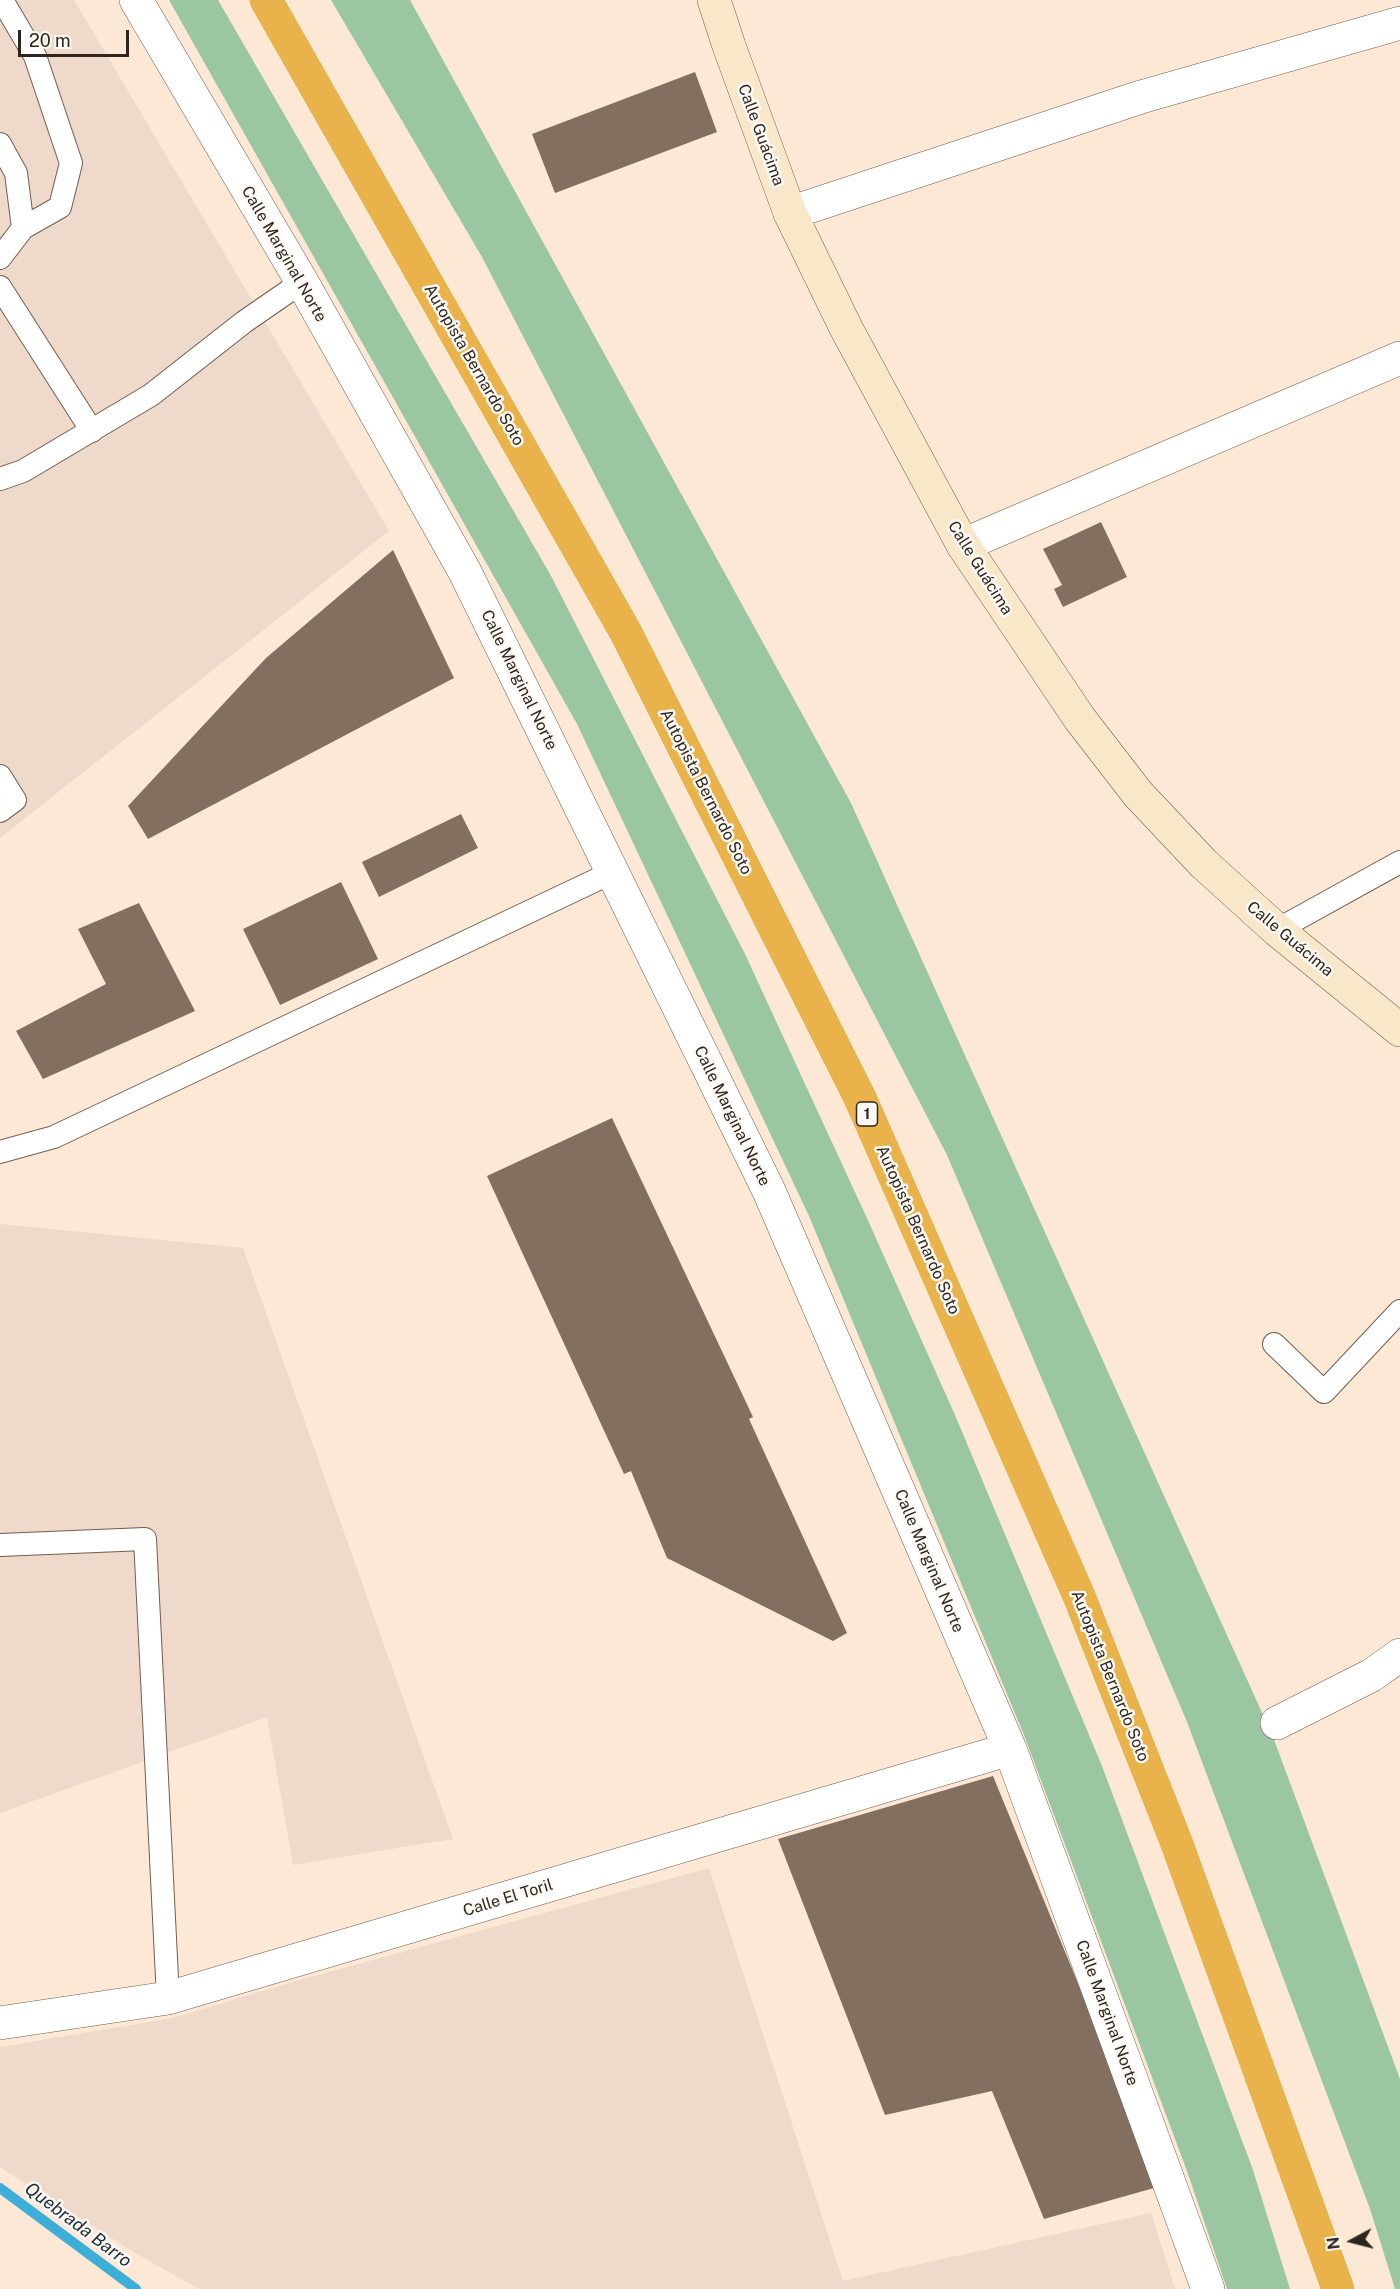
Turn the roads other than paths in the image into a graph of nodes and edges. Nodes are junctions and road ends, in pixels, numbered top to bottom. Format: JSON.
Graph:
{"nodes":[{"id":1,"x":2,"y":0,"type":"edge"},
{"id":2,"x":136,"y":0,"type":"edge"},
{"id":3,"x":266,"y":0,"type":"edge"},
{"id":4,"x":714,"y":0,"type":"edge"},
{"id":5,"x":1400,"y":23,"type":"edge"},
{"id":6,"x":0,"y":144,"type":"edge"},
{"id":7,"x":790,"y":213,"type":"junction"},
{"id":8,"x":23,"y":228,"type":"junction"},
{"id":9,"x":0,"y":258,"type":"edge"},
{"id":10,"x":302,"y":282,"type":"junction"},
{"id":11,"x":0,"y":287,"type":"edge"},
{"id":12,"x":1400,"y":358,"type":"edge"},
{"id":13,"x":92,"y":431,"type":"junction"},
{"id":14,"x":0,"y":479,"type":"edge"},
{"id":15,"x":963,"y":545,"type":"junction"},
{"id":16,"x":0,"y":776,"type":"edge"},
{"id":17,"x":0,"y":811,"type":"edge"},
{"id":18,"x":1400,"y":862,"type":"edge"},
{"id":19,"x":614,"y":872,"type":"junction"},
{"id":20,"x":1277,"y":930,"type":"junction"},
{"id":21,"x":1400,"y":1030,"type":"edge"},
{"id":22,"x":0,"y":1152,"type":"edge"},
{"id":23,"x":1400,"y":1311,"type":"edge"},
{"id":24,"x":1274,"y":1344,"type":"dead end"},
{"id":25,"x":0,"y":1545,"type":"edge"},
{"id":26,"x":1400,"y":1655,"type":"edge"},
{"id":27,"x":1277,"y":1722,"type":"dead end"},
{"id":28,"x":1010,"y":1749,"type":"junction"},
{"id":29,"x":168,"y":1998,"type":"junction"},
{"id":30,"x":0,"y":2023,"type":"edge"},
{"id":31,"x":1208,"y":2289,"type":"edge"},
{"id":32,"x":1338,"y":2289,"type":"edge"}],
"edges":[{"from":1,"to":8,"type":"lane"},
{"from":2,"to":10,"type":"street","name":"Calle Marginal Norte"},
{"from":3,"to":32,"type":"highway","name":"Autopista Bernardo Soto","number":"1"},
{"from":4,"to":7,"type":"main road","name":"Calle Guácima"},
{"from":5,"to":7,"type":"street"},
{"from":6,"to":8,"type":"lane"},
{"from":7,"to":15,"type":"main road","name":"Calle Guácima"},
{"from":8,"to":9,"type":"lane"},
{"from":10,"to":13,"type":"lane"},
{"from":10,"to":19,"type":"street","name":"Calle Marginal Norte"},
{"from":11,"to":13,"type":"lane"},
{"from":12,"to":15,"type":"street"},
{"from":13,"to":14,"type":"lane"},
{"from":15,"to":20,"type":"main road","name":"Calle Guácima"},
{"from":16,"to":17,"type":"lane"},
{"from":18,"to":20,"type":"lane"},
{"from":19,"to":22,"type":"lane"},
{"from":19,"to":28,"type":"street","name":"Calle Marginal Norte"},
{"from":20,"to":21,"type":"main road","name":"Calle Guácima"},
{"from":23,"to":24,"type":"lane"},
{"from":25,"to":29,"type":"lane"},
{"from":26,"to":27,"type":"street"},
{"from":28,"to":29,"type":"street","name":"Calle El Toril"},
{"from":28,"to":31,"type":"street","name":"Calle Marginal Norte"},
{"from":29,"to":30,"type":"street","name":"Calle El Toril"}]}
